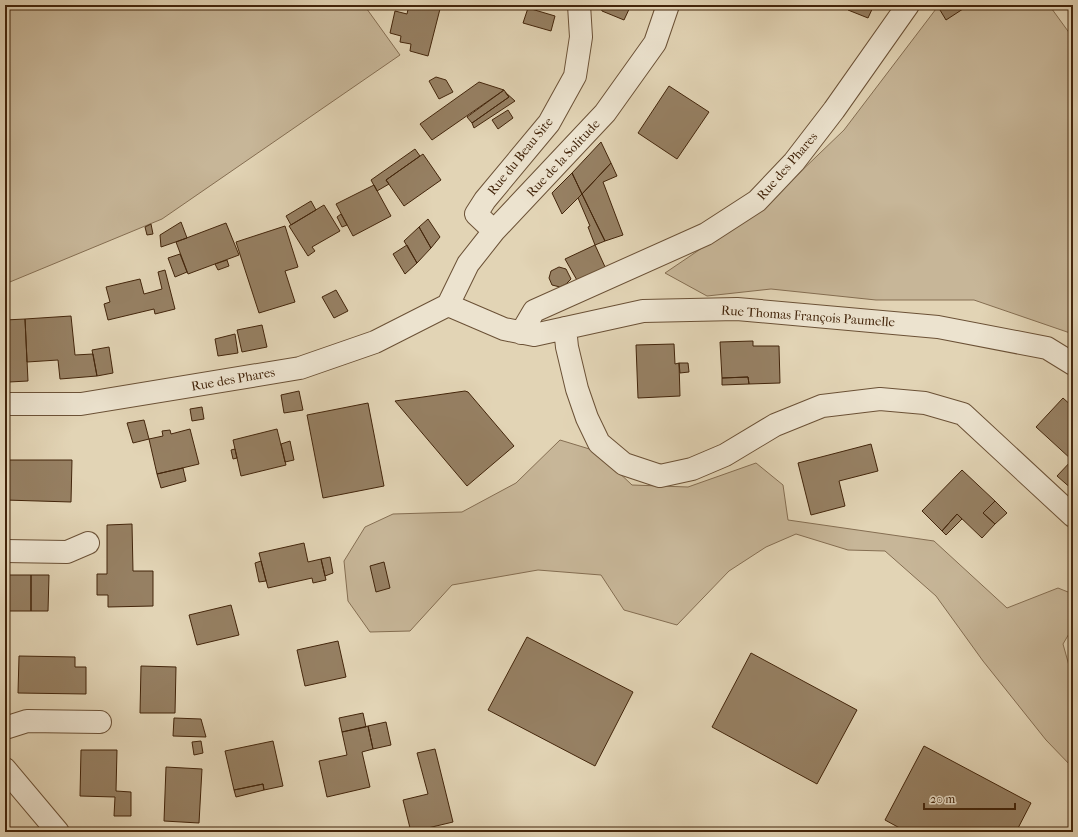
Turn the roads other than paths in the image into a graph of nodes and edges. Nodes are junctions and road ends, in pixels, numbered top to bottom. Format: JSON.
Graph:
{"nodes":[{"id":1,"x":579,"y":5,"type":"edge"},
{"id":2,"x":668,"y":5,"type":"edge"},
{"id":3,"x":908,"y":5,"type":"edge"},
{"id":4,"x":494,"y":231,"type":"junction"},
{"id":5,"x":448,"y":305,"type":"junction"},
{"id":6,"x":565,"y":328,"type":"junction"},
{"id":7,"x":521,"y":333,"type":"junction"},
{"id":8,"x":1073,"y":364,"type":"edge"},
{"id":9,"x":5,"y":404,"type":"edge"},
{"id":10,"x":1073,"y":516,"type":"edge"},
{"id":11,"x":88,"y":543,"type":"dead end"},
{"id":12,"x":5,"y":551,"type":"edge"},
{"id":13,"x":100,"y":722,"type":"dead end"},
{"id":14,"x":5,"y":728,"type":"edge"},
{"id":15,"x":5,"y":769,"type":"edge"},
{"id":16,"x":58,"y":832,"type":"edge"}],
"edges":[{"from":1,"to":4,"type":"street","name":"Rue du Beau Site"},
{"from":2,"to":4,"type":"street","name":"Rue de la Solitude"},
{"from":3,"to":7,"type":"street","name":"Rue des Phares"},
{"from":4,"to":5,"type":"street","name":"Rue de la Solitude"},
{"from":5,"to":7,"type":"street","name":"Rue Thomas François Paumelle"},
{"from":5,"to":9,"type":"street","name":"Rue des Phares"},
{"from":6,"to":7,"type":"street","name":"Rue Thomas François Paumelle"},
{"from":6,"to":8,"type":"street","name":"Rue Thomas François Paumelle"},
{"from":6,"to":10,"type":"street"},
{"from":11,"to":12,"type":"street"},
{"from":13,"to":14,"type":"street"},
{"from":15,"to":16,"type":"street"}]}
